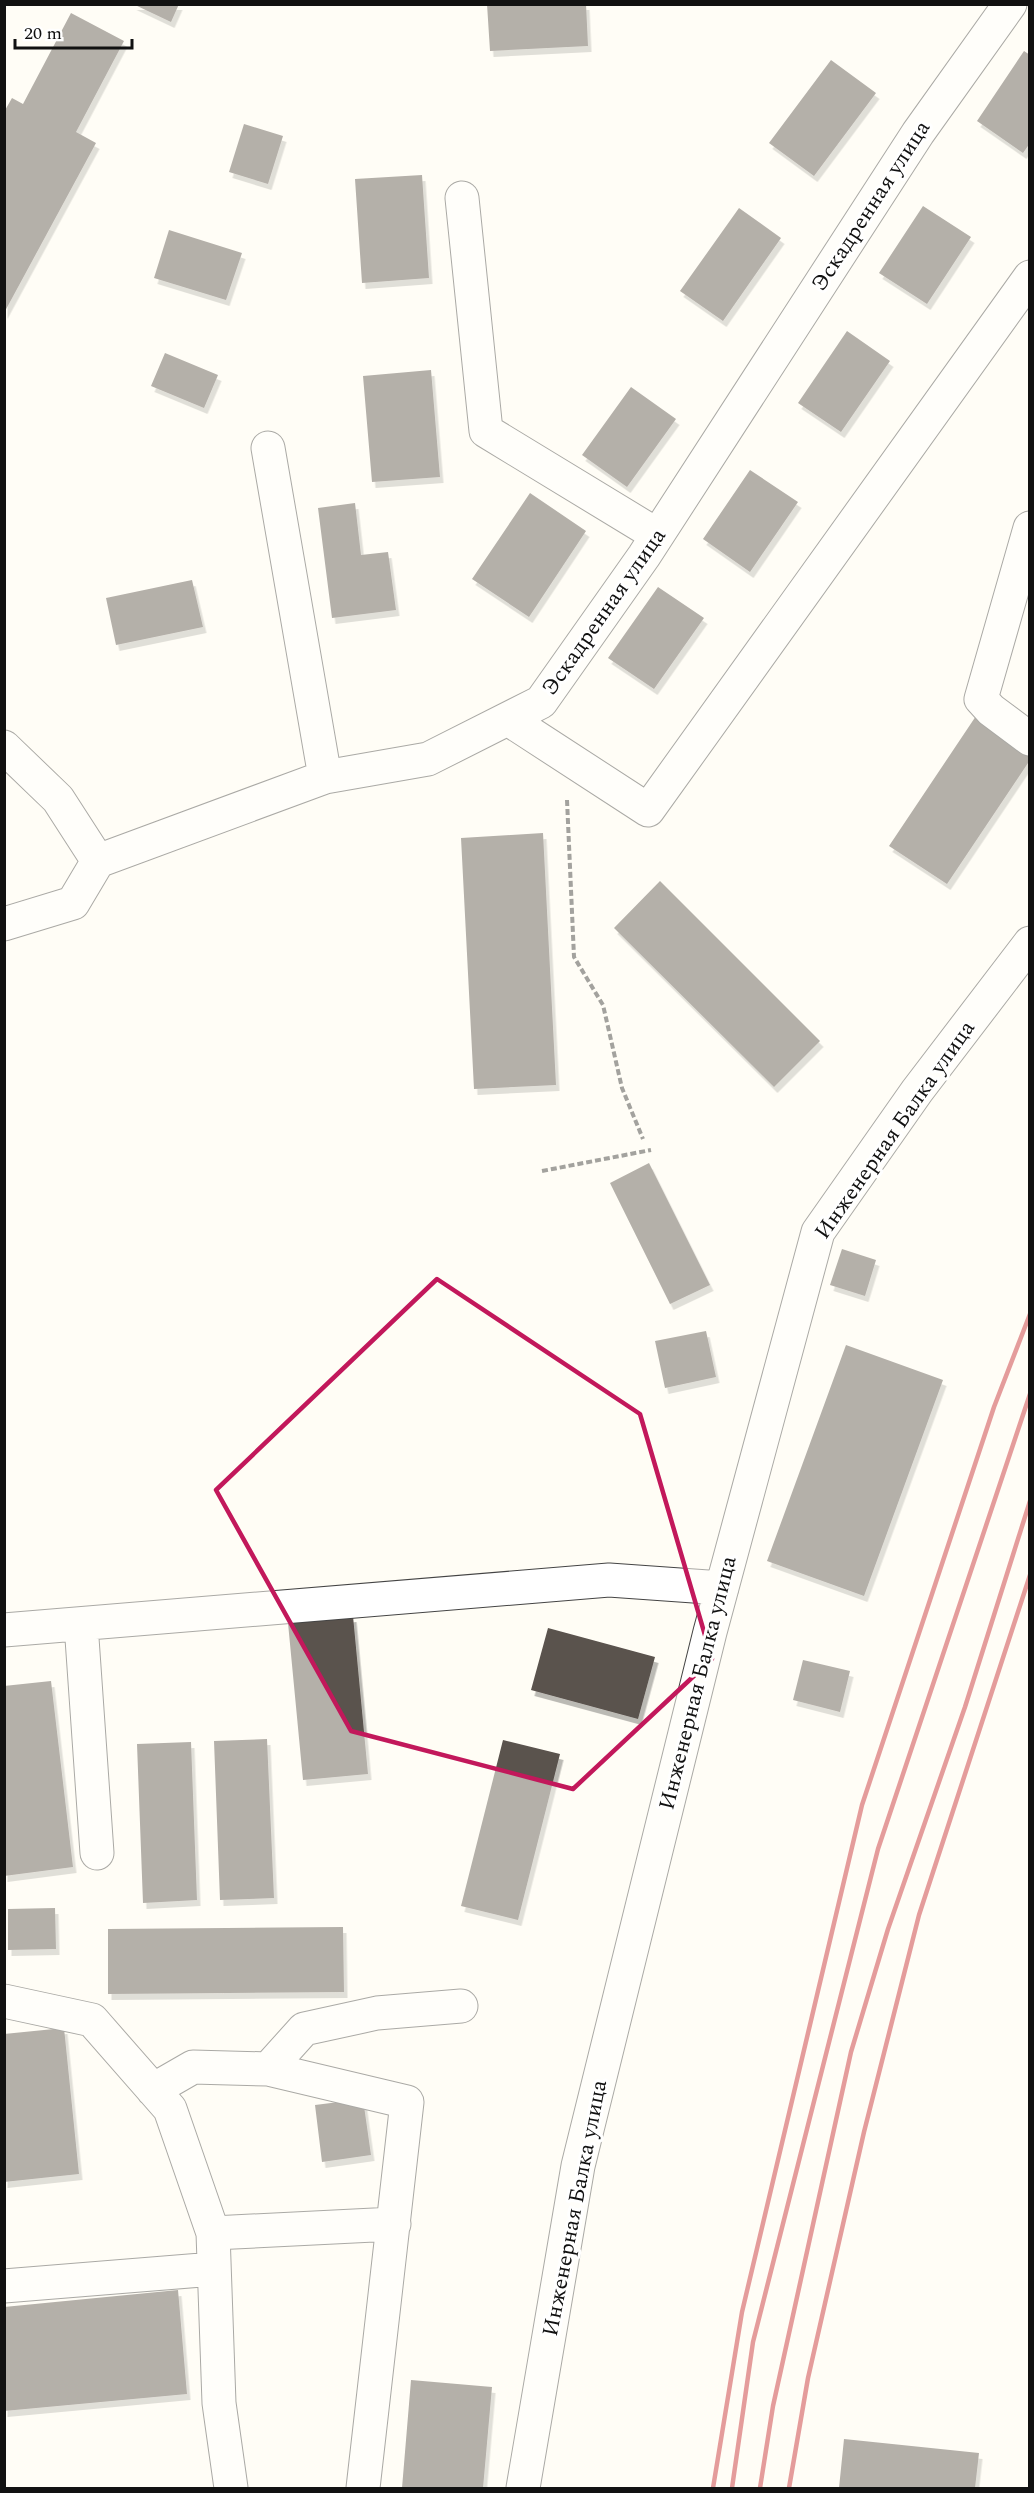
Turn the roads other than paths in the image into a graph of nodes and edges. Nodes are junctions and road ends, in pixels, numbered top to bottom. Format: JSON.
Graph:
{"nodes":[{"id":1,"x":1010,"y":4,"type":"edge"},
{"id":2,"x":462,"y":198,"type":"dead end"},
{"id":3,"x":1029,"y":276,"type":"edge"},
{"id":4,"x":268,"y":448,"type":"dead end"},
{"id":5,"x":1029,"y":528,"type":"edge"},
{"id":6,"x":657,"y":535,"type":"junction"},
{"id":7,"x":508,"y":719,"type":"junction"},
{"id":8,"x":1029,"y":739,"type":"edge"},
{"id":9,"x":4,"y":747,"type":"edge"},
{"id":10,"x":325,"y":777,"type":"junction"},
{"id":11,"x":98,"y":861,"type":"junction"},
{"id":12,"x":4,"y":924,"type":"edge"},
{"id":13,"x":1029,"y":943,"type":"edge"},
{"id":14,"x":722,"y":1587,"type":"junction"},
{"id":15,"x":81,"y":1624,"type":"junction"},
{"id":16,"x":4,"y":1630,"type":"edge"},
{"id":17,"x":97,"y":1853,"type":"dead end"},
{"id":18,"x":4,"y":2001,"type":"edge"},
{"id":19,"x":461,"y":2006,"type":"dead end"},
{"id":20,"x":268,"y":2069,"type":"junction"},
{"id":21,"x":153,"y":2090,"type":"junction"},
{"id":22,"x":393,"y":2224,"type":"junction"},
{"id":23,"x":213,"y":2233,"type":"junction"},
{"id":24,"x":214,"y":2269,"type":"junction"},
{"id":25,"x":4,"y":2286,"type":"edge"},
{"id":26,"x":231,"y":2488,"type":"edge"},
{"id":27,"x":363,"y":2488,"type":"edge"},
{"id":28,"x":524,"y":2488,"type":"edge"}],
"edges":[{"from":1,"to":6,"type":"street","name":"Эскадренная улица"},
{"from":2,"to":6,"type":"street"},
{"from":3,"to":7,"type":"street"},
{"from":4,"to":10,"type":"street"},
{"from":5,"to":8,"type":"street"},
{"from":6,"to":7,"type":"street","name":"Эскадренная улица"},
{"from":7,"to":10,"type":"street","name":"Эскадренная улица"},
{"from":9,"to":11,"type":"street"},
{"from":10,"to":11,"type":"street","name":"Эскадренная улица"},
{"from":11,"to":12,"type":"street"},
{"from":13,"to":14,"type":"street","name":"Инженерная Балка улица"},
{"from":14,"to":15,"type":"street"},
{"from":14,"to":28,"type":"street","name":"Инженерная Балка улица"},
{"from":15,"to":16,"type":"street"},
{"from":15,"to":17,"type":"street"},
{"from":18,"to":21,"type":"street"},
{"from":19,"to":20,"type":"street"},
{"from":20,"to":21,"type":"street"},
{"from":20,"to":22,"type":"street"},
{"from":21,"to":23,"type":"street"},
{"from":22,"to":23,"type":"street"},
{"from":22,"to":27,"type":"street"},
{"from":23,"to":24,"type":"street"},
{"from":24,"to":25,"type":"street"},
{"from":24,"to":26,"type":"street"}]}
